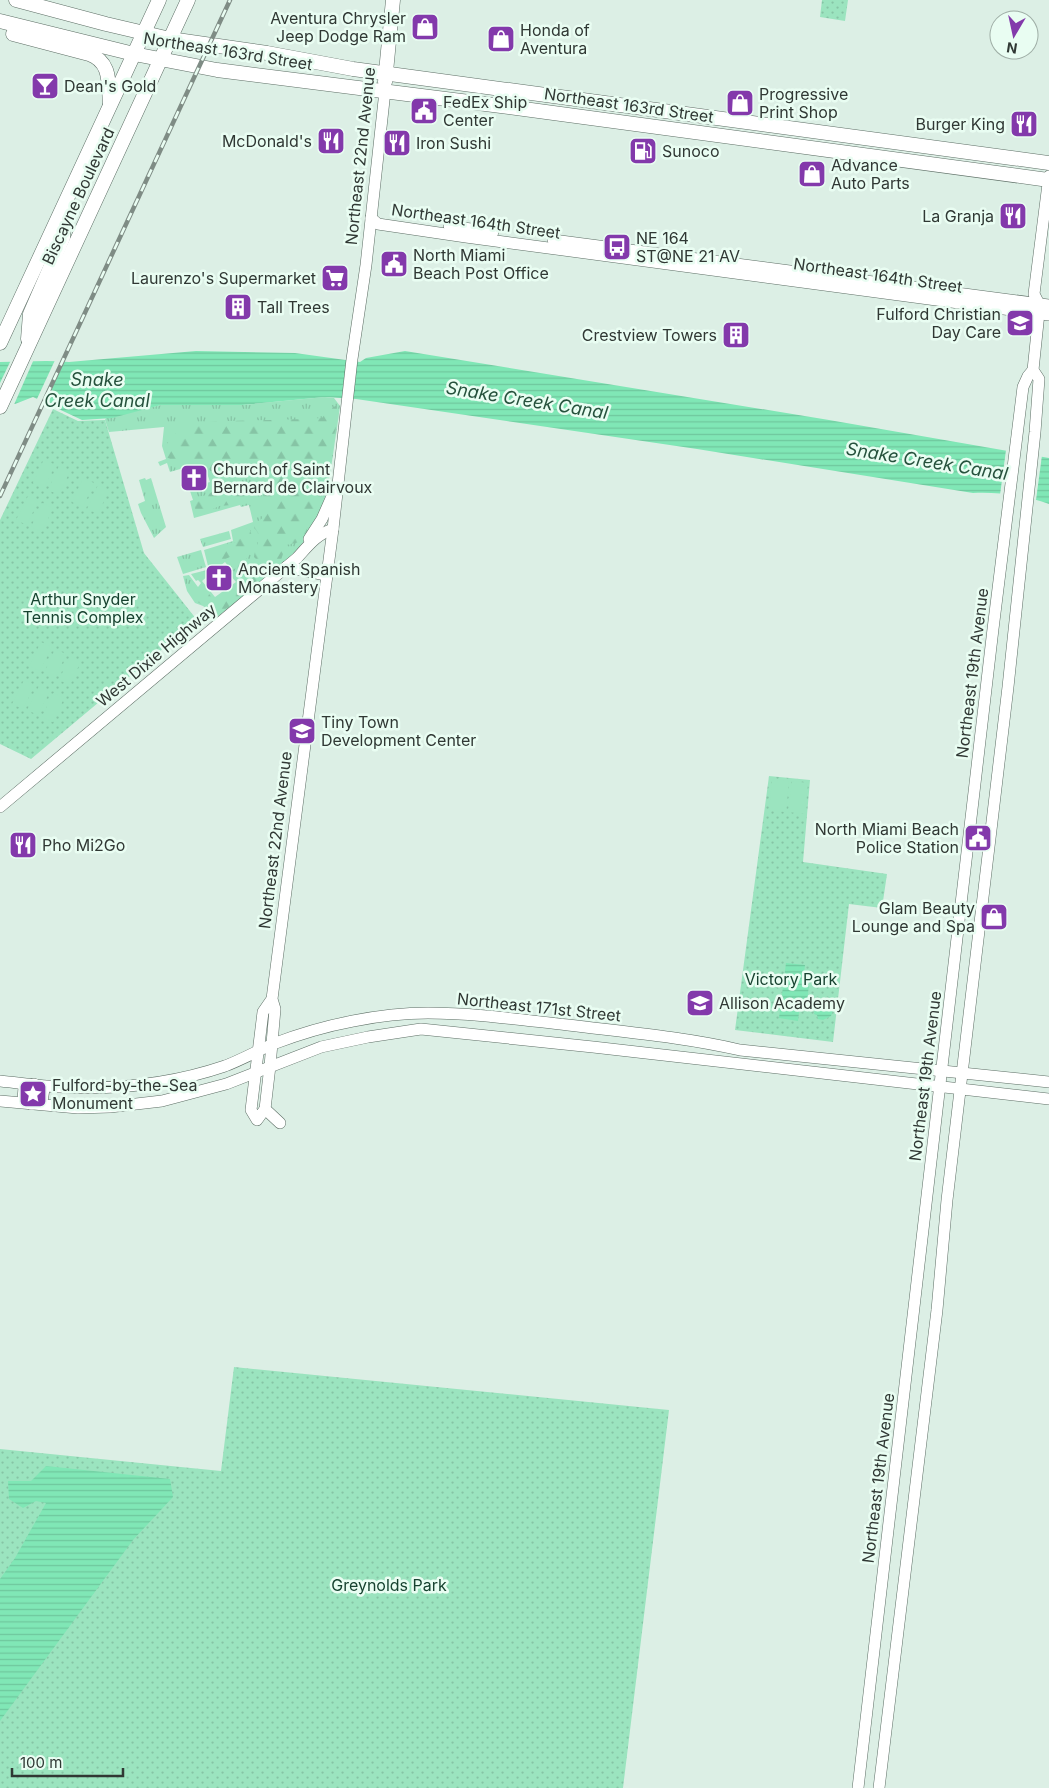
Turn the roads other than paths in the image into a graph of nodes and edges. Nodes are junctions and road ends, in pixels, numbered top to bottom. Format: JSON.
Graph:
{"nodes":[{"id":1,"x":16,"y":0,"type":"edge"},
{"id":2,"x":159,"y":0,"type":"edge"},
{"id":3,"x":188,"y":0,"type":"edge"},
{"id":4,"x":393,"y":0,"type":"edge"},
{"id":5,"x":0,"y":21,"type":"edge"},
{"id":6,"x":0,"y":31,"type":"edge"},
{"id":7,"x":143,"y":33,"type":"junction"},
{"id":8,"x":170,"y":39,"type":"junction"},
{"id":9,"x":134,"y":54,"type":"junction"},
{"id":10,"x":160,"y":60,"type":"junction"},
{"id":11,"x":386,"y":74,"type":"junction"},
{"id":12,"x":385,"y":91,"type":"junction"},
{"id":13,"x":608,"y":103,"type":"junction"},
{"id":14,"x":110,"y":107,"type":"junction"},
{"id":15,"x":640,"y":107,"type":"junction"},
{"id":16,"x":579,"y":116,"type":"junction"},
{"id":17,"x":607,"y":120,"type":"junction"},
{"id":18,"x":862,"y":137,"type":"junction"},
{"id":19,"x":832,"y":150,"type":"junction"},
{"id":20,"x":994,"y":155,"type":"junction"},
{"id":21,"x":1049,"y":163,"type":"edge"},
{"id":22,"x":963,"y":168,"type":"junction"},
{"id":23,"x":1049,"y":176,"type":"edge"},
{"id":24,"x":1049,"y":180,"type":"edge"},
{"id":25,"x":59,"y":218,"type":"junction"},
{"id":26,"x":371,"y":218,"type":"junction"},
{"id":27,"x":1049,"y":297,"type":"edge"},
{"id":28,"x":1044,"y":309,"type":"edge"},
{"id":29,"x":0,"y":343,"type":"edge"},
{"id":30,"x":25,"y":352,"type":"junction"},
{"id":31,"x":1033,"y":370,"type":"junction"},
{"id":32,"x":0,"y":407,"type":"edge"},
{"id":33,"x":340,"y":468,"type":"junction"},
{"id":34,"x":333,"y":530,"type":"junction"},
{"id":35,"x":297,"y":558,"type":"junction"},
{"id":36,"x":286,"y":567,"type":"junction"},
{"id":37,"x":326,"y":575,"type":"junction"},
{"id":38,"x":0,"y":807,"type":"edge"},
{"id":39,"x":961,"y":907,"type":"junction"},
{"id":40,"x":982,"y":909,"type":"junction"},
{"id":41,"x":272,"y":1000,"type":"junction"},
{"id":42,"x":946,"y":1036,"type":"junction"},
{"id":43,"x":967,"y":1039,"type":"junction"},
{"id":44,"x":272,"y":1044,"type":"junction"},
{"id":45,"x":260,"y":1050,"type":"junction"},
{"id":46,"x":270,"y":1066,"type":"junction"},
{"id":47,"x":942,"y":1071,"type":"junction"},
{"id":48,"x":256,"y":1072,"type":"junction"},
{"id":49,"x":963,"y":1073,"type":"junction"},
{"id":50,"x":0,"y":1081,"type":"edge"},
{"id":51,"x":1036,"y":1081,"type":"junction"},
{"id":52,"x":1049,"y":1082,"type":"edge"},
{"id":53,"x":34,"y":1084,"type":"junction"},
{"id":54,"x":940,"y":1088,"type":"junction"},
{"id":55,"x":960,"y":1090,"type":"junction"},
{"id":56,"x":1034,"y":1098,"type":"junction"},
{"id":57,"x":1049,"y":1099,"type":"edge"},
{"id":58,"x":0,"y":1101,"type":"edge"},
{"id":59,"x":31,"y":1104,"type":"junction"},
{"id":60,"x":265,"y":1109,"type":"junction"},
{"id":61,"x":280,"y":1123,"type":"dead end"},
{"id":62,"x":858,"y":1788,"type":"edge"},
{"id":63,"x":879,"y":1788,"type":"edge"}],
"edges":[{"from":1,"to":7,"type":"main road","name":"Northeast 163rd Street"},
{"from":2,"to":7,"type":"main road","name":"Biscayne Boulevard"},
{"from":3,"to":8,"type":"main road","name":"Biscayne Boulevard"},
{"from":4,"to":11,"type":"main road","name":"Northeast 22nd Avenue"},
{"from":5,"to":9,"type":"main road","name":"Northeast 163rd Street"},
{"from":6,"to":14,"type":"main road"},
{"from":7,"to":8,"type":"main road","name":"Northeast 163rd Street"},
{"from":7,"to":9,"type":"main road","name":"Biscayne Boulevard"},
{"from":8,"to":10,"type":"main road","name":"Biscayne Boulevard"},
{"from":8,"to":11,"type":"main road","name":"Northeast 163rd Street"},
{"from":9,"to":10,"type":"main road","name":"Northeast 163rd Street"},
{"from":9,"to":14,"type":"main road","name":"Biscayne Boulevard"},
{"from":10,"to":12,"type":"main road","name":"Northeast 163rd Street"},
{"from":10,"to":30,"type":"main road","name":"Biscayne Boulevard"},
{"from":11,"to":12,"type":"main road","name":"Northeast 22nd Avenue"},
{"from":11,"to":13,"type":"main road","name":"Northeast 163rd Street"},
{"from":12,"to":16,"type":"main road","name":"Northeast 163rd Street"},
{"from":12,"to":26,"type":"street","name":"Northeast 22nd Avenue"},
{"from":13,"to":15,"type":"main road","name":"Northeast 163rd Street"},
{"from":13,"to":16,"type":"main road"},
{"from":14,"to":25,"type":"main road","name":"Biscayne Boulevard"},
{"from":15,"to":17,"type":"main road"},
{"from":15,"to":18,"type":"main road","name":"Northeast 163rd Street"},
{"from":16,"to":17,"type":"main road","name":"Northeast 163rd Street"},
{"from":17,"to":19,"type":"main road","name":"Northeast 163rd Street"},
{"from":18,"to":19,"type":"main road"},
{"from":18,"to":20,"type":"main road","name":"Northeast 163rd Street"},
{"from":19,"to":22,"type":"main road","name":"Northeast 163rd Street"},
{"from":20,"to":21,"type":"main road","name":"Northeast 163rd Street"},
{"from":20,"to":22,"type":"main road"},
{"from":22,"to":24,"type":"main road","name":"Northeast 163rd Street"},
{"from":23,"to":24,"type":"street","name":"Northeast 19th Avenue"},
{"from":24,"to":28,"type":"street","name":"Northeast 19th Avenue"},
{"from":25,"to":29,"type":"main road","name":"Biscayne Boulevard"},
{"from":25,"to":30,"type":"main road"},
{"from":26,"to":28,"type":"street","name":"Northeast 164th Street"},
{"from":26,"to":33,"type":"street","name":"Northeast 22nd Avenue"},
{"from":27,"to":28,"type":"street"},
{"from":28,"to":31,"type":"street","name":"Northeast 19th Avenue"},
{"from":30,"to":32,"type":"main road","name":"Biscayne Boulevard"},
{"from":31,"to":39,"type":"street","name":"Northeast 19th Avenue"},
{"from":31,"to":40,"type":"street","name":"Northeast 19th Avenue"},
{"from":33,"to":34,"type":"street","name":"Northeast 22nd Avenue"},
{"from":33,"to":35,"type":"street"},
{"from":34,"to":35,"type":"street","name":"West Dixie Highway"},
{"from":34,"to":37,"type":"street","name":"Northeast 22nd Avenue"},
{"from":35,"to":36,"type":"street","name":"West Dixie Highway"},
{"from":36,"to":37,"type":"street"},
{"from":36,"to":38,"type":"street","name":"West Dixie Highway"},
{"from":37,"to":41,"type":"street","name":"Northeast 22nd Avenue"},
{"from":39,"to":40,"type":"street"},
{"from":39,"to":42,"type":"street","name":"Northeast 19th Avenue"},
{"from":40,"to":43,"type":"street","name":"Northeast 19th Avenue"},
{"from":41,"to":44,"type":"street","name":"Northeast 22nd Avenue"},
{"from":41,"to":45,"type":"street","name":"Northeast 22nd Avenue"},
{"from":42,"to":43,"type":"street"},
{"from":42,"to":47,"type":"street","name":"Northeast 19th Avenue"},
{"from":43,"to":49,"type":"street","name":"Northeast 19th Avenue"},
{"from":44,"to":45,"type":"street","name":"Northeast 171st Street"},
{"from":44,"to":46,"type":"street","name":"Northeast 22nd Avenue"},
{"from":44,"to":47,"type":"street","name":"Northeast 171st Street"},
{"from":45,"to":48,"type":"street","name":"Northeast 22nd Avenue"},
{"from":45,"to":53,"type":"street","name":"Northeast 171st Street"},
{"from":46,"to":48,"type":"street","name":"Northeast 171st Street"},
{"from":46,"to":54,"type":"street","name":"Northeast 171st Street"},
{"from":46,"to":60,"type":"street","name":"Northeast 22nd Avenue"},
{"from":47,"to":49,"type":"street","name":"Northeast 171st Street"},
{"from":47,"to":54,"type":"street","name":"Northeast 19th Avenue"},
{"from":48,"to":59,"type":"street","name":"Northeast 171st Street"},
{"from":48,"to":60,"type":"street","name":"Northeast 22nd Avenue"},
{"from":49,"to":51,"type":"street","name":"Northeast 171st Street"},
{"from":49,"to":55,"type":"street","name":"Northeast 19th Avenue"},
{"from":50,"to":53,"type":"street","name":"Northeast 171st Street"},
{"from":51,"to":52,"type":"street","name":"Northeast 171st Street"},
{"from":51,"to":56,"type":"street"},
{"from":53,"to":59,"type":"street"},
{"from":54,"to":55,"type":"street","name":"Northeast 171st Street"},
{"from":54,"to":62,"type":"street","name":"Northeast 19th Avenue"},
{"from":55,"to":56,"type":"street","name":"Northeast 171st Street"},
{"from":55,"to":63,"type":"street","name":"Northeast 19th Avenue"},
{"from":56,"to":57,"type":"street","name":"Northeast 171st Street"},
{"from":58,"to":59,"type":"street","name":"Northeast 171st Street"},
{"from":60,"to":61,"type":"street"}]}
